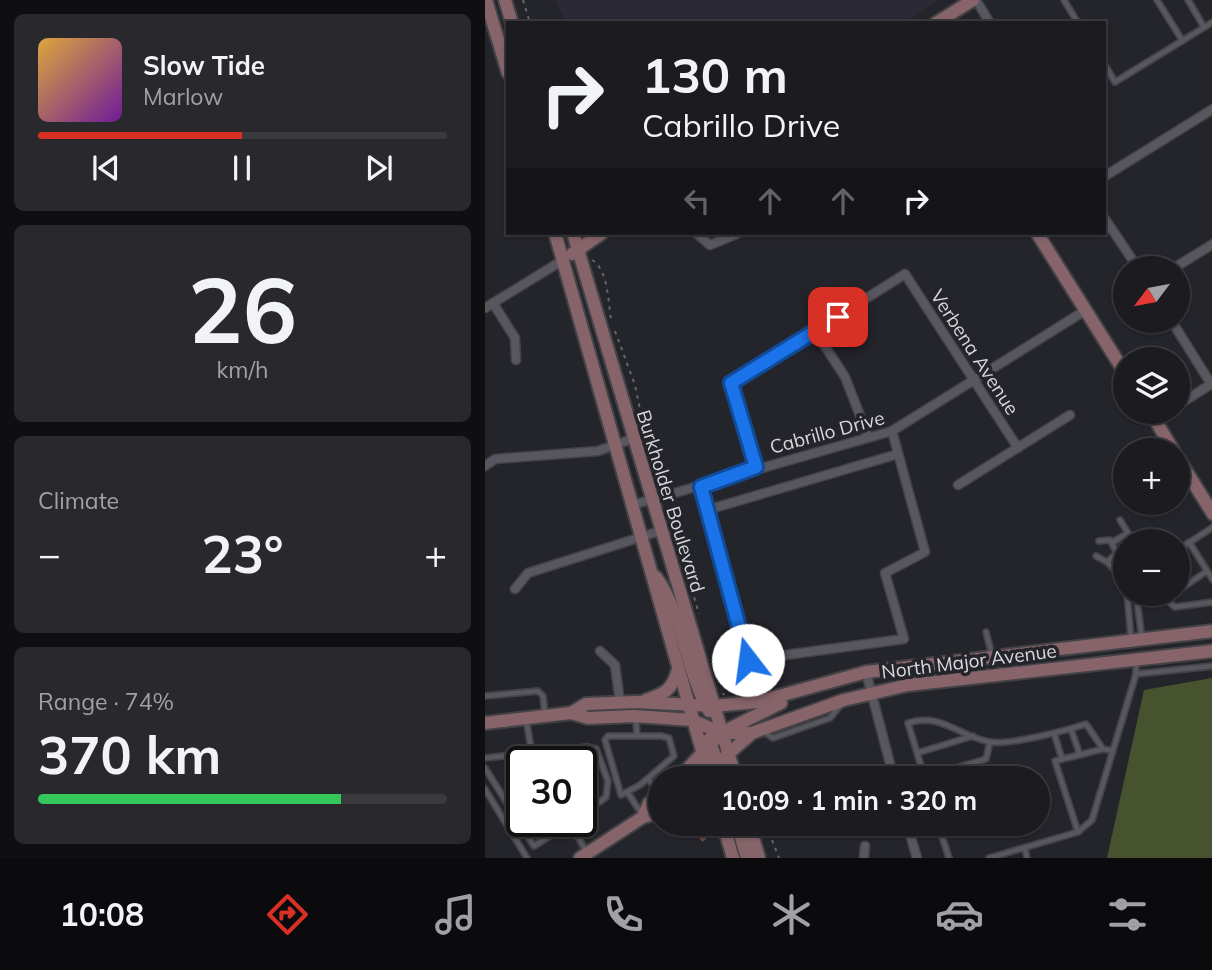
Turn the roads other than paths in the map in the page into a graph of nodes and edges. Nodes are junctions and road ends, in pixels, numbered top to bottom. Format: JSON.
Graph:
{"nodes":[{"id":1,"x":486,"y":0,"type":"edge"},
{"id":2,"x":505,"y":0,"type":"edge"},
{"id":3,"x":974,"y":0,"type":"edge"},
{"id":4,"x":1064,"y":0,"type":"edge"},
{"id":5,"x":1157,"y":0,"type":"edge"},
{"id":6,"x":1188,"y":0,"type":"edge"},
{"id":7,"x":511,"y":21,"type":"edge"},
{"id":8,"x":939,"y":21,"type":"edge"},
{"id":9,"x":989,"y":21,"type":"edge"},
{"id":10,"x":1077,"y":21,"type":"edge"},
{"id":11,"x":1212,"y":22,"type":"edge"},
{"id":12,"x":1204,"y":27,"type":"junction"},
{"id":13,"x":1182,"y":40,"type":"junction"},
{"id":14,"x":506,"y":66,"type":"edge"},
{"id":15,"x":1106,"y":67,"type":"edge"},
{"id":16,"x":1212,"y":109,"type":"edge"},
{"id":17,"x":1106,"y":175,"type":"edge"},
{"id":18,"x":1106,"y":220,"type":"edge"},
{"id":19,"x":556,"y":235,"type":"edge"},
{"id":20,"x":574,"y":235,"type":"edge"},
{"id":21,"x":599,"y":235,"type":"edge"},
{"id":22,"x":698,"y":235,"type":"edge"},
{"id":23,"x":734,"y":235,"type":"edge"},
{"id":24,"x":1038,"y":235,"type":"edge"},
{"id":25,"x":1212,"y":244,"type":"edge"},
{"id":26,"x":578,"y":249,"type":"junction"},
{"id":27,"x":1130,"y":256,"type":"edge"},
{"id":28,"x":1190,"y":258,"type":"edge"},
{"id":29,"x":563,"y":260,"type":"junction"},
{"id":30,"x":493,"y":303,"type":"junction"},
{"id":31,"x":485,"y":308,"type":"edge"},
{"id":32,"x":1086,"y":310,"type":"junction"},
{"id":33,"x":815,"y":331,"type":"junction"},
{"id":34,"x":1179,"y":333,"type":"edge"},
{"id":35,"x":1113,"y":354,"type":"edge"},
{"id":36,"x":516,"y":360,"type":"dead end"},
{"id":37,"x":976,"y":381,"type":"junction"},
{"id":38,"x":1211,"y":384,"type":"edge"},
{"id":39,"x":1190,"y":397,"type":"edge"},
{"id":40,"x":1070,"y":415,"type":"dead end"},
{"id":41,"x":892,"y":431,"type":"junction"},
{"id":42,"x":868,"y":436,"type":"junction"},
{"id":43,"x":632,"y":439,"type":"junction"},
{"id":44,"x":615,"y":445,"type":"junction"},
{"id":45,"x":1018,"y":448,"type":"junction"},
{"id":46,"x":898,"y":454,"type":"junction"},
{"id":47,"x":485,"y":466,"type":"edge"},
{"id":48,"x":756,"y":467,"type":"junction"},
{"id":49,"x":1190,"y":478,"type":"edge"},
{"id":50,"x":958,"y":485,"type":"dead end"},
{"id":51,"x":701,"y":487,"type":"junction"},
{"id":52,"x":651,"y":499,"type":"junction"},
{"id":53,"x":632,"y":505,"type":"junction"},
{"id":54,"x":707,"y":509,"type":"junction"},
{"id":55,"x":1212,"y":514,"type":"edge"},
{"id":56,"x":1120,"y":520,"type":"dead end"},
{"id":57,"x":1212,"y":527,"type":"edge"},
{"id":58,"x":1126,"y":529,"type":"edge"},
{"id":59,"x":660,"y":531,"type":"junction"},
{"id":60,"x":641,"y":536,"type":"junction"},
{"id":61,"x":1099,"y":541,"type":"dead end"},
{"id":62,"x":1190,"y":541,"type":"edge"},
{"id":63,"x":1113,"y":542,"type":"edge"},
{"id":64,"x":1190,"y":544,"type":"edge"},
{"id":65,"x":1096,"y":556,"type":"dead end"},
{"id":66,"x":1113,"y":557,"type":"edge"},
{"id":67,"x":1107,"y":562,"type":"junction"},
{"id":68,"x":1113,"y":569,"type":"edge"},
{"id":69,"x":651,"y":571,"type":"junction"},
{"id":70,"x":1207,"y":571,"type":"junction"},
{"id":71,"x":1212,"y":580,"type":"edge"},
{"id":72,"x":1190,"y":583,"type":"edge"},
{"id":73,"x":515,"y":589,"type":"dead end"},
{"id":74,"x":1212,"y":602,"type":"edge"},
{"id":75,"x":1190,"y":605,"type":"edge"},
{"id":76,"x":1133,"y":606,"type":"edge"},
{"id":77,"x":1138,"y":606,"type":"edge"},
{"id":78,"x":1128,"y":607,"type":"joint"},
{"id":79,"x":1212,"y":631,"type":"edge"},
{"id":80,"x":986,"y":632,"type":"dead end"},
{"id":81,"x":1137,"y":641,"type":"junction"},
{"id":82,"x":601,"y":651,"type":"dead end"},
{"id":83,"x":1212,"y":651,"type":"edge"},
{"id":84,"x":993,"y":656,"type":"junction"},
{"id":85,"x":1212,"y":666,"type":"edge"},
{"id":86,"x":1136,"y":667,"type":"junction"},
{"id":87,"x":678,"y":669,"type":"junction"},
{"id":88,"x":866,"y":672,"type":"junction"},
{"id":89,"x":817,"y":687,"type":"junction"},
{"id":90,"x":871,"y":693,"type":"junction"},
{"id":91,"x":485,"y":696,"type":"edge"},
{"id":92,"x":620,"y":702,"type":"junction"},
{"id":93,"x":639,"y":702,"type":"junction"},
{"id":94,"x":714,"y":703,"type":"junction"},
{"id":95,"x":687,"y":705,"type":"junction"},
{"id":96,"x":571,"y":713,"type":"junction"},
{"id":97,"x":545,"y":716,"type":"junction"},
{"id":98,"x":636,"y":716,"type":"junction"},
{"id":99,"x":526,"y":719,"type":"junction"},
{"id":100,"x":485,"y":723,"type":"edge"},
{"id":101,"x":698,"y":723,"type":"junction"},
{"id":102,"x":1071,"y":729,"type":"junction"},
{"id":103,"x":756,"y":731,"type":"junction"},
{"id":104,"x":721,"y":733,"type":"junction"},
{"id":105,"x":1054,"y":733,"type":"junction"},
{"id":106,"x":637,"y":736,"type":"junction"},
{"id":107,"x":974,"y":736,"type":"junction"},
{"id":108,"x":990,"y":742,"type":"junction"},
{"id":109,"x":711,"y":745,"type":"junction"},
{"id":110,"x":531,"y":746,"type":"edge"},
{"id":111,"x":1103,"y":749,"type":"junction"},
{"id":112,"x":1113,"y":751,"type":"junction"},
{"id":113,"x":597,"y":752,"type":"edge"},
{"id":114,"x":728,"y":752,"type":"junction"},
{"id":115,"x":917,"y":753,"type":"junction"},
{"id":116,"x":1080,"y":755,"type":"junction"},
{"id":117,"x":506,"y":756,"type":"edge"},
{"id":118,"x":703,"y":756,"type":"junction"},
{"id":119,"x":485,"y":758,"type":"edge"},
{"id":120,"x":1062,"y":759,"type":"junction"},
{"id":121,"x":663,"y":766,"type":"edge"},
{"id":122,"x":692,"y":766,"type":"edge"},
{"id":123,"x":707,"y":766,"type":"edge"},
{"id":124,"x":710,"y":766,"type":"edge"},
{"id":125,"x":715,"y":766,"type":"edge"},
{"id":126,"x":732,"y":766,"type":"edge"},
{"id":127,"x":891,"y":766,"type":"edge"},
{"id":128,"x":920,"y":766,"type":"edge"},
{"id":129,"x":963,"y":766,"type":"edge"},
{"id":130,"x":485,"y":768,"type":"edge"},
{"id":131,"x":648,"y":779,"type":"edge"},
{"id":132,"x":485,"y":789,"type":"edge"},
{"id":133,"x":628,"y":793,"type":"junction"},
{"id":134,"x":506,"y":801,"type":"edge"},
{"id":135,"x":597,"y":803,"type":"edge"},
{"id":136,"x":648,"y":805,"type":"edge"},
{"id":137,"x":648,"y":816,"type":"edge"},
{"id":138,"x":643,"y":817,"type":"junction"},
{"id":139,"x":1078,"y":832,"type":"junction"},
{"id":140,"x":727,"y":836,"type":"edge"},
{"id":141,"x":741,"y":836,"type":"edge"},
{"id":142,"x":753,"y":836,"type":"edge"},
{"id":143,"x":911,"y":836,"type":"edge"},
{"id":144,"x":942,"y":836,"type":"edge"},
{"id":145,"x":528,"y":837,"type":"edge"},
{"id":146,"x":549,"y":837,"type":"edge"},
{"id":147,"x":577,"y":837,"type":"edge"},
{"id":148,"x":865,"y":846,"type":"dead end"},
{"id":149,"x":1025,"y":848,"type":"junction"},
{"id":150,"x":584,"y":856,"type":"edge"},
{"id":151,"x":527,"y":858,"type":"edge"},
{"id":152,"x":733,"y":858,"type":"edge"},
{"id":153,"x":747,"y":858,"type":"edge"},
{"id":154,"x":759,"y":858,"type":"edge"},
{"id":155,"x":864,"y":858,"type":"edge"},
{"id":156,"x":917,"y":858,"type":"edge"},
{"id":157,"x":949,"y":858,"type":"edge"},
{"id":158,"x":989,"y":858,"type":"edge"},
{"id":159,"x":1027,"y":858,"type":"edge"}],
"edges":[{"from":1,"to":14,"type":"street"},
{"from":2,"to":7,"type":"street"},
{"from":3,"to":8,"type":"street"},
{"from":3,"to":9,"type":"street"},
{"from":4,"to":10,"type":"lane"},
{"from":5,"to":13,"type":"lane"},
{"from":6,"to":12,"type":"lane"},
{"from":11,"to":12,"type":"lane"},
{"from":12,"to":13,"type":"lane"},
{"from":13,"to":15,"type":"lane"},
{"from":16,"to":17,"type":"street"},
{"from":18,"to":27,"type":"street"},
{"from":19,"to":29,"type":"street","name":"Burkholder Boulevard"},
{"from":20,"to":26,"type":"street","name":"Burkholder Boulevard"},
{"from":21,"to":26,"type":"street"},
{"from":22,"to":23,"type":"street"},
{"from":24,"to":32,"type":"street"},
{"from":25,"to":28,"type":"street"},
{"from":26,"to":29,"type":"street"},
{"from":26,"to":43,"type":"street","name":"Burkholder Boulevard"},
{"from":29,"to":30,"type":"street"},
{"from":29,"to":44,"type":"street","name":"Burkholder Boulevard"},
{"from":30,"to":31,"type":"street"},
{"from":30,"to":36,"type":"street"},
{"from":32,"to":35,"type":"street"},
{"from":32,"to":37,"type":"street","name":"Cabrillo Drive"},
{"from":33,"to":37,"type":"street","name":"Verbena Avenue"},
{"from":33,"to":42,"type":"street"},
{"from":33,"to":48,"type":"street"},
{"from":34,"to":38,"type":"street"},
{"from":37,"to":41,"type":"street","name":"Cabrillo Drive"},
{"from":37,"to":45,"type":"street","name":"Verbena Avenue"},
{"from":38,"to":39,"type":"street"},
{"from":40,"to":45,"type":"street"},
{"from":41,"to":42,"type":"street","name":"Cabrillo Drive"},
{"from":41,"to":46,"type":"street"},
{"from":42,"to":48,"type":"street","name":"Cabrillo Drive"},
{"from":43,"to":44,"type":"street"},
{"from":43,"to":52,"type":"street","name":"Burkholder Boulevard"},
{"from":44,"to":47,"type":"street"},
{"from":44,"to":53,"type":"street","name":"Burkholder Boulevard"},
{"from":45,"to":50,"type":"street"},
{"from":46,"to":54,"type":"street"},
{"from":46,"to":54,"type":"street"},
{"from":48,"to":51,"type":"street","name":"Cabrillo Drive"},
{"from":49,"to":55,"type":"street"},
{"from":51,"to":52,"type":"street","name":"Cabrillo Drive"},
{"from":51,"to":54,"type":"street"},
{"from":52,"to":53,"type":"street","name":"Cabrillo Drive"},
{"from":52,"to":59,"type":"street","name":"Burkholder Boulevard"},
{"from":53,"to":60,"type":"street","name":"Burkholder Boulevard"},
{"from":56,"to":58,"type":"lane"},
{"from":57,"to":62,"type":"lane"},
{"from":59,"to":60,"type":"street"},
{"from":59,"to":94,"type":"street","name":"Burkholder Boulevard"},
{"from":60,"to":69,"type":"street","name":"Burkholder Boulevard"},
{"from":60,"to":73,"type":"street"},
{"from":61,"to":63,"type":"lane"},
{"from":64,"to":70,"type":"lane"},
{"from":65,"to":67,"type":"lane"},
{"from":66,"to":67,"type":"lane"},
{"from":67,"to":68,"type":"lane"},
{"from":69,"to":87,"type":"street","name":"Burkholder Boulevard"},
{"from":69,"to":94,"type":"street"},
{"from":70,"to":71,"type":"lane"},
{"from":70,"to":72,"type":"lane"},
{"from":74,"to":75,"type":"lane"},
{"from":76,"to":78,"type":"lane"},
{"from":77,"to":81,"type":"lane"},
{"from":78,"to":81,"type":"lane"},
{"from":79,"to":81,"type":"street","name":"North Major Avenue"},
{"from":80,"to":84,"type":"lane"},
{"from":81,"to":84,"type":"street","name":"North Major Avenue"},
{"from":81,"to":86,"type":"street"},
{"from":82,"to":92,"type":"street"},
{"from":83,"to":86,"type":"street","name":"North Major Avenue"},
{"from":84,"to":88,"type":"street","name":"North Major Avenue"},
{"from":85,"to":86,"type":"lane"},
{"from":86,"to":90,"type":"street","name":"North Major Avenue"},
{"from":86,"to":112,"type":"lane"},
{"from":87,"to":93,"type":"street"},
{"from":87,"to":95,"type":"street","name":"Burkholder Boulevard"},
{"from":88,"to":89,"type":"street","name":"North Major Avenue"},
{"from":88,"to":90,"type":"street"},
{"from":89,"to":94,"type":"street","name":"North Major Avenue"},
{"from":89,"to":104,"type":"street"},
{"from":90,"to":103,"type":"street","name":"North Major Avenue"},
{"from":90,"to":127,"type":"street"},
{"from":91,"to":97,"type":"lane"},
{"from":92,"to":93,"type":"street","name":"North Major Avenue"},
{"from":92,"to":96,"type":"street","name":"North Major Avenue"},
{"from":93,"to":95,"type":"street","name":"North Major Avenue"},
{"from":94,"to":95,"type":"street","name":"North Major Avenue"},
{"from":94,"to":104,"type":"street","name":"Burkholder Boulevard"},
{"from":95,"to":101,"type":"street","name":"Burkholder Boulevard"},
{"from":96,"to":97,"type":"street","name":"North Major Avenue"},
{"from":96,"to":98,"type":"street","name":"North Major Avenue"},
{"from":97,"to":99,"type":"street","name":"North Major Avenue"},
{"from":98,"to":101,"type":"street","name":"North Major Avenue"},
{"from":98,"to":106,"type":"lane"},
{"from":99,"to":100,"type":"street","name":"North Major Avenue"},
{"from":99,"to":110,"type":"lane"},
{"from":101,"to":104,"type":"street","name":"North Major Avenue"},
{"from":101,"to":109,"type":"street"},
{"from":101,"to":118,"type":"street","name":"Burkholder Boulevard"},
{"from":102,"to":105,"type":"lane"},
{"from":102,"to":111,"type":"lane"},
{"from":102,"to":116,"type":"lane"},
{"from":103,"to":104,"type":"street","name":"North Major Avenue"},
{"from":103,"to":114,"type":"street"},
{"from":104,"to":109,"type":"street"},
{"from":104,"to":114,"type":"street","name":"Burkholder Boulevard"},
{"from":105,"to":108,"type":"lane"},
{"from":105,"to":120,"type":"lane"},
{"from":106,"to":121,"type":"lane"},
{"from":106,"to":133,"type":"lane"},
{"from":107,"to":108,"type":"lane"},
{"from":107,"to":115,"type":"lane"},
{"from":107,"to":115,"type":"lane"},
{"from":108,"to":129,"type":"lane"},
{"from":109,"to":118,"type":"street"},
{"from":109,"to":124,"type":"street"},
{"from":111,"to":112,"type":"lane"},
{"from":111,"to":116,"type":"lane"},
{"from":112,"to":139,"type":"lane"},
{"from":113,"to":135,"type":"lane"},
{"from":114,"to":125,"type":"street"},
{"from":114,"to":126,"type":"street","name":"Burkholder Boulevard"},
{"from":115,"to":128,"type":"lane"},
{"from":116,"to":120,"type":"lane"},
{"from":117,"to":119,"type":"lane"},
{"from":118,"to":122,"type":"street"},
{"from":118,"to":123,"type":"street","name":"Burkholder Boulevard"},
{"from":120,"to":139,"type":"lane"},
{"from":130,"to":134,"type":"lane"},
{"from":131,"to":133,"type":"lane"},
{"from":132,"to":151,"type":"lane"},
{"from":133,"to":138,"type":"lane"},
{"from":136,"to":138,"type":"street"},
{"from":137,"to":138,"type":"street"},
{"from":138,"to":150,"type":"street"},
{"from":139,"to":149,"type":"lane"},
{"from":140,"to":152,"type":"street"},
{"from":141,"to":153,"type":"street"},
{"from":142,"to":154,"type":"street"},
{"from":143,"to":156,"type":"street"},
{"from":144,"to":157,"type":"lane"},
{"from":145,"to":146,"type":"lane"},
{"from":147,"to":150,"type":"lane"},
{"from":148,"to":155,"type":"street"},
{"from":149,"to":158,"type":"lane"},
{"from":149,"to":159,"type":"lane"}]}
